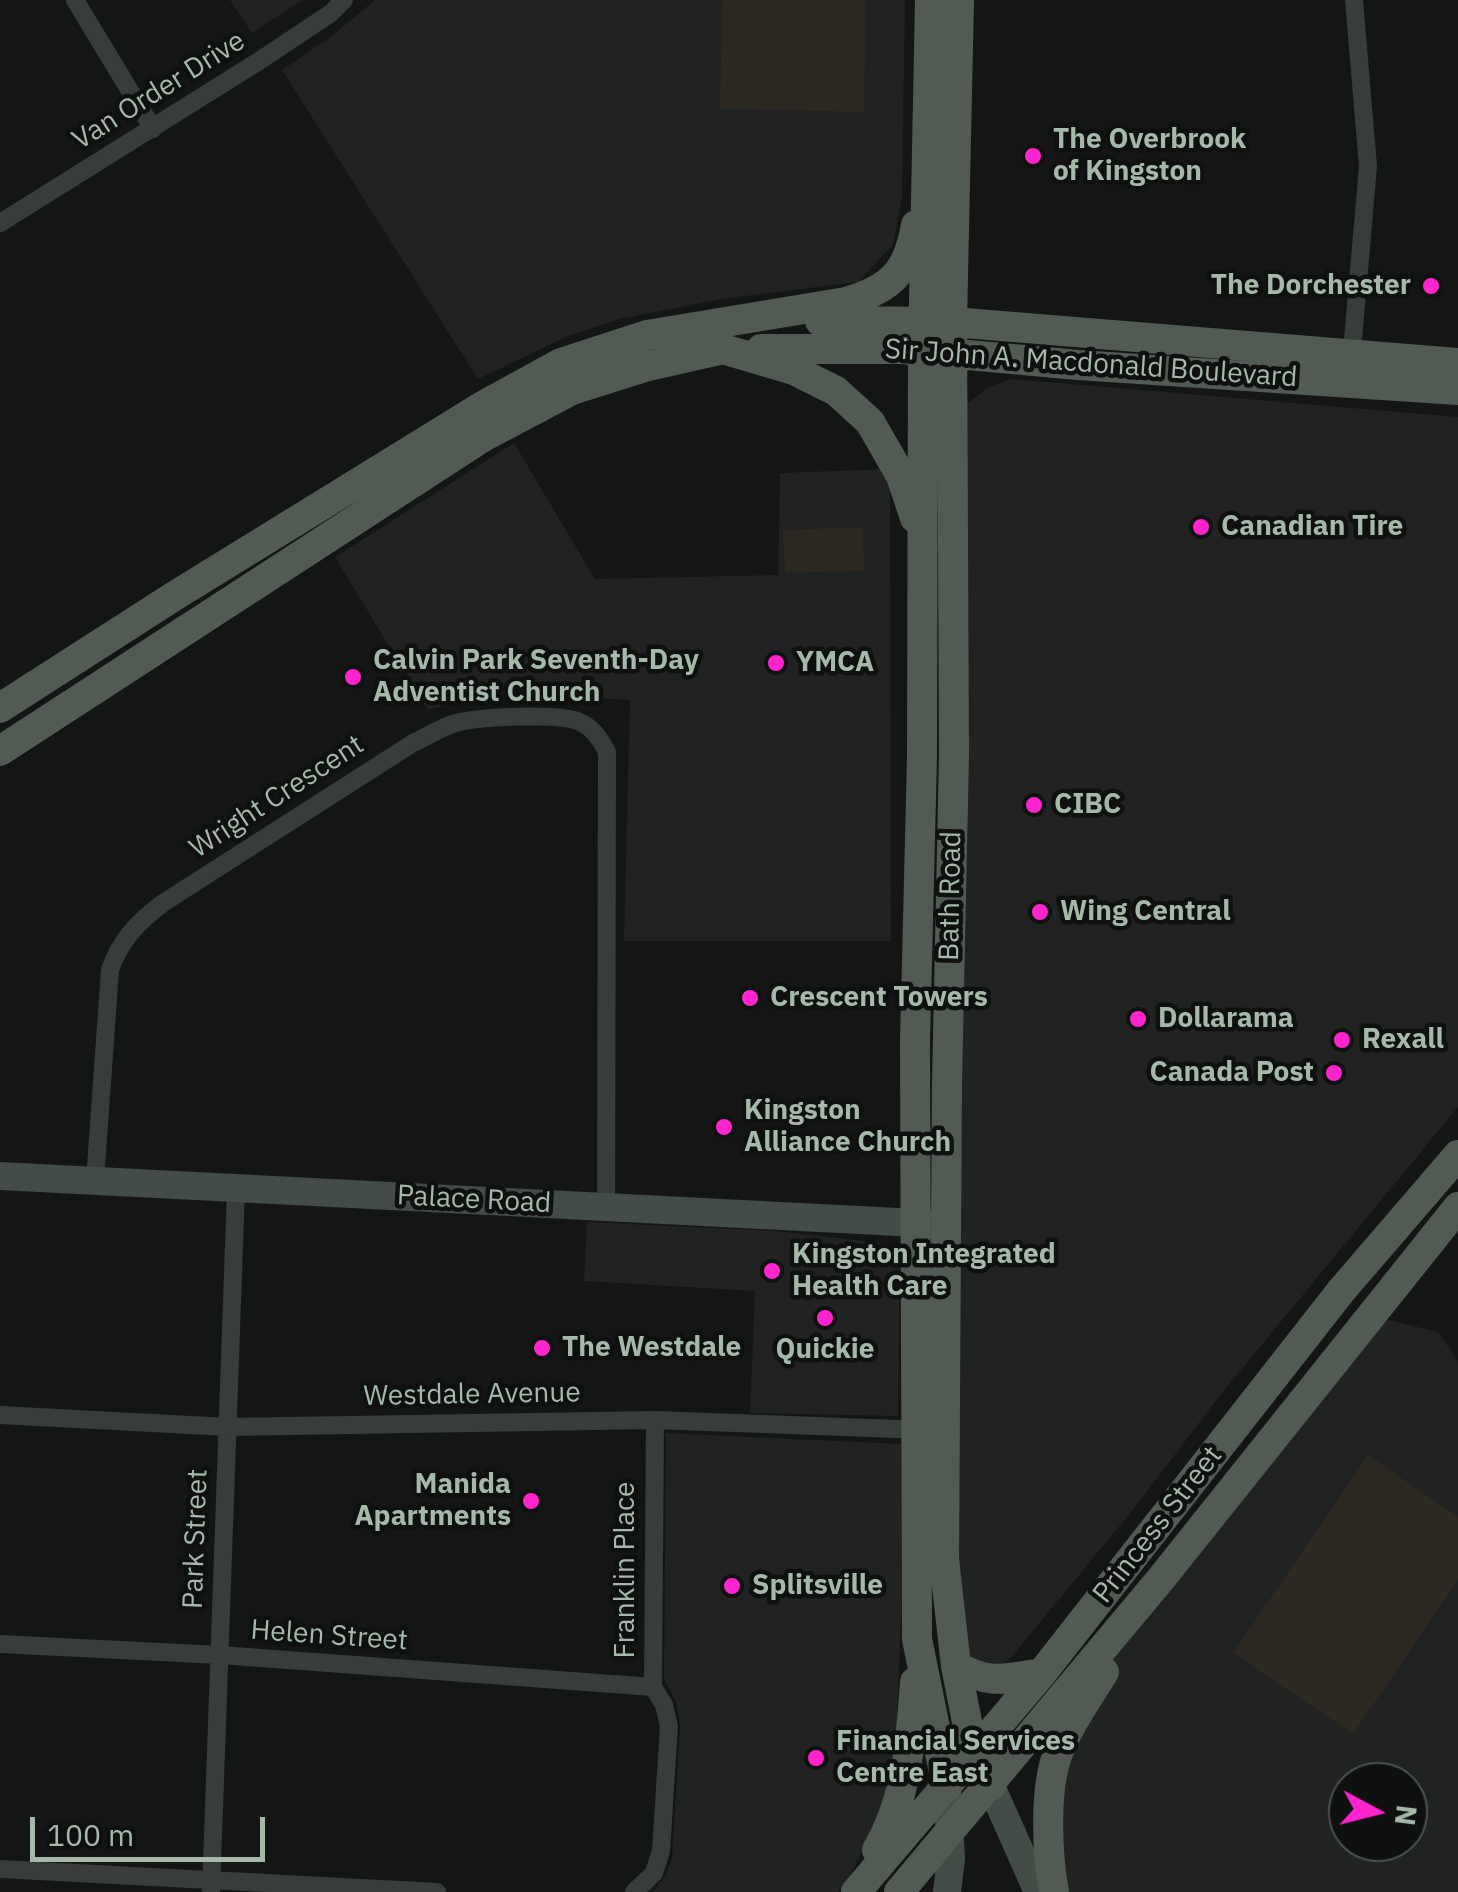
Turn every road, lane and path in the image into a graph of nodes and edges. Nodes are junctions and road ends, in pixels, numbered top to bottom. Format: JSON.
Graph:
{"nodes":[{"id":1,"x":75,"y":0,"type":"edge"},
{"id":2,"x":344,"y":0,"type":"edge"},
{"id":3,"x":930,"y":0,"type":"edge"},
{"id":4,"x":959,"y":0,"type":"edge"},
{"id":5,"x":1354,"y":0,"type":"edge"},
{"id":6,"x":153,"y":129,"type":"junction"},
{"id":7,"x":928,"y":153,"type":"junction"},
{"id":8,"x":0,"y":223,"type":"edge"},
{"id":9,"x":737,"y":320,"type":"junction"},
{"id":10,"x":938,"y":321,"type":"junction"},
{"id":11,"x":723,"y":349,"type":"junction"},
{"id":12,"x":938,"y":353,"type":"junction"},
{"id":13,"x":1458,"y":363,"type":"edge"},
{"id":14,"x":1350,"y":369,"type":"junction"},
{"id":15,"x":1458,"y":390,"type":"edge"},
{"id":16,"x":922,"y":540,"type":"junction"},
{"id":17,"x":0,"y":708,"type":"edge"},
{"id":18,"x":0,"y":751,"type":"edge"},
{"id":19,"x":1458,"y":1156,"type":"edge"},
{"id":20,"x":0,"y":1176,"type":"edge"},
{"id":21,"x":95,"y":1180,"type":"junction"},
{"id":22,"x":236,"y":1188,"type":"junction"},
{"id":23,"x":606,"y":1206,"type":"junction"},
{"id":24,"x":1458,"y":1206,"type":"edge"},
{"id":25,"x":916,"y":1223,"type":"junction"},
{"id":26,"x":947,"y":1224,"type":"junction"},
{"id":27,"x":0,"y":1415,"type":"edge"},
{"id":28,"x":655,"y":1420,"type":"junction"},
{"id":29,"x":228,"y":1426,"type":"junction"},
{"id":30,"x":931,"y":1430,"type":"junction"},
{"id":31,"x":1160,"y":1580,"type":"junction"},
{"id":32,"x":918,"y":1640,"type":"junction"},
{"id":33,"x":0,"y":1644,"type":"edge"},
{"id":34,"x":220,"y":1655,"type":"junction"},
{"id":35,"x":956,"y":1666,"type":"junction"},
{"id":36,"x":1042,"y":1673,"type":"junction"},
{"id":37,"x":653,"y":1687,"type":"junction"},
{"id":38,"x":977,"y":1750,"type":"junction"},
{"id":39,"x":991,"y":1786,"type":"junction"},
{"id":40,"x":947,"y":1787,"type":"junction"},
{"id":41,"x":950,"y":1833,"type":"junction"},
{"id":42,"x":0,"y":1869,"type":"edge"},
{"id":43,"x":211,"y":1887,"type":"edge"},
{"id":44,"x":637,"y":1890,"type":"edge"},
{"id":45,"x":438,"y":1892,"type":"edge"},
{"id":46,"x":854,"y":1892,"type":"edge"},
{"id":47,"x":899,"y":1892,"type":"edge"},
{"id":48,"x":947,"y":1892,"type":"edge"},
{"id":49,"x":1038,"y":1892,"type":"edge"},
{"id":50,"x":1054,"y":1892,"type":"edge"}],
"edges":[{"from":1,"to":6,"type":"street"},
{"from":2,"to":6,"type":"street","name":"Van Order Drive"},
{"from":3,"to":7,"type":"main road","name":"Bath Road"},
{"from":4,"to":10,"type":"main road","name":"Bath Road"},
{"from":5,"to":14,"type":"street"},
{"from":6,"to":8,"type":"street","name":"Van Order Drive"},
{"from":7,"to":9,"type":"main road"},
{"from":7,"to":10,"type":"main road","name":"Bath Road"},
{"from":9,"to":10,"type":"main road","name":"Sir John A. Macdonald Boulevard"},
{"from":9,"to":17,"type":"main road"},
{"from":10,"to":12,"type":"main road","name":"Bath Road"},
{"from":10,"to":14,"type":"main road","name":"Sir John A. Macdonald Boulevard"},
{"from":11,"to":12,"type":"main road","name":"Sir John A. Macdonald Boulevard"},
{"from":11,"to":16,"type":"main road"},
{"from":11,"to":18,"type":"main road","name":"Sir John A. Macdonald Boulevard"},
{"from":12,"to":14,"type":"main road","name":"Sir John A. Macdonald Boulevard"},
{"from":12,"to":16,"type":"main road","name":"Bath Road"},
{"from":12,"to":26,"type":"main road","name":"Bath Road"},
{"from":13,"to":14,"type":"main road","name":"Sir John A. Macdonald Boulevard"},
{"from":14,"to":15,"type":"main road","name":"Sir John A. Macdonald Boulevard"},
{"from":16,"to":25,"type":"main road","name":"Bath Road"},
{"from":19,"to":36,"type":"main road","name":"Princess Street"},
{"from":20,"to":21,"type":"street","name":"Palace Road"},
{"from":21,"to":22,"type":"street","name":"Palace Road"},
{"from":21,"to":23,"type":"street","name":"Wright Crescent"},
{"from":22,"to":23,"type":"street","name":"Palace Road"},
{"from":22,"to":29,"type":"street","name":"Park Street"},
{"from":23,"to":25,"type":"street","name":"Palace Road"},
{"from":24,"to":31,"type":"main road","name":"Princess Street"},
{"from":25,"to":26,"type":"street","name":"Palace Road"},
{"from":25,"to":30,"type":"main road","name":"Bath Road"},
{"from":26,"to":30,"type":"main road","name":"Bath Road"},
{"from":27,"to":29,"type":"street","name":"Westdale Avenue"},
{"from":28,"to":29,"type":"street","name":"Westdale Avenue"},
{"from":28,"to":30,"type":"street","name":"Westdale Avenue"},
{"from":28,"to":37,"type":"street","name":"Franklin Place"},
{"from":29,"to":34,"type":"street","name":"Park Street"},
{"from":30,"to":32,"type":"main road","name":"Bath Road"},
{"from":30,"to":35,"type":"main road","name":"Bath Road"},
{"from":31,"to":39,"type":"main road","name":"Princess Street"},
{"from":31,"to":50,"type":"main road"},
{"from":32,"to":40,"type":"main road","name":"Bath Road"},
{"from":32,"to":46,"type":"main road"},
{"from":33,"to":34,"type":"street","name":"Helen Street"},
{"from":34,"to":37,"type":"street","name":"Helen Street"},
{"from":34,"to":43,"type":"street","name":"Park Street"},
{"from":35,"to":36,"type":"main road"},
{"from":35,"to":38,"type":"main road","name":"Bath Road"},
{"from":36,"to":38,"type":"main road","name":"Princess Street"},
{"from":37,"to":44,"type":"street","name":"Franklin Place"},
{"from":38,"to":39,"type":"main road","name":"Bath Road"},
{"from":38,"to":40,"type":"main road","name":"Princess Street"},
{"from":39,"to":41,"type":"main road","name":"Princess Street"},
{"from":39,"to":49,"type":"street"},
{"from":40,"to":41,"type":"street"},
{"from":40,"to":46,"type":"main road","name":"Princess Street"},
{"from":41,"to":47,"type":"main road","name":"Princess Street"},
{"from":41,"to":48,"type":"street"},
{"from":42,"to":43,"type":"street"},
{"from":43,"to":45,"type":"street"}]}
